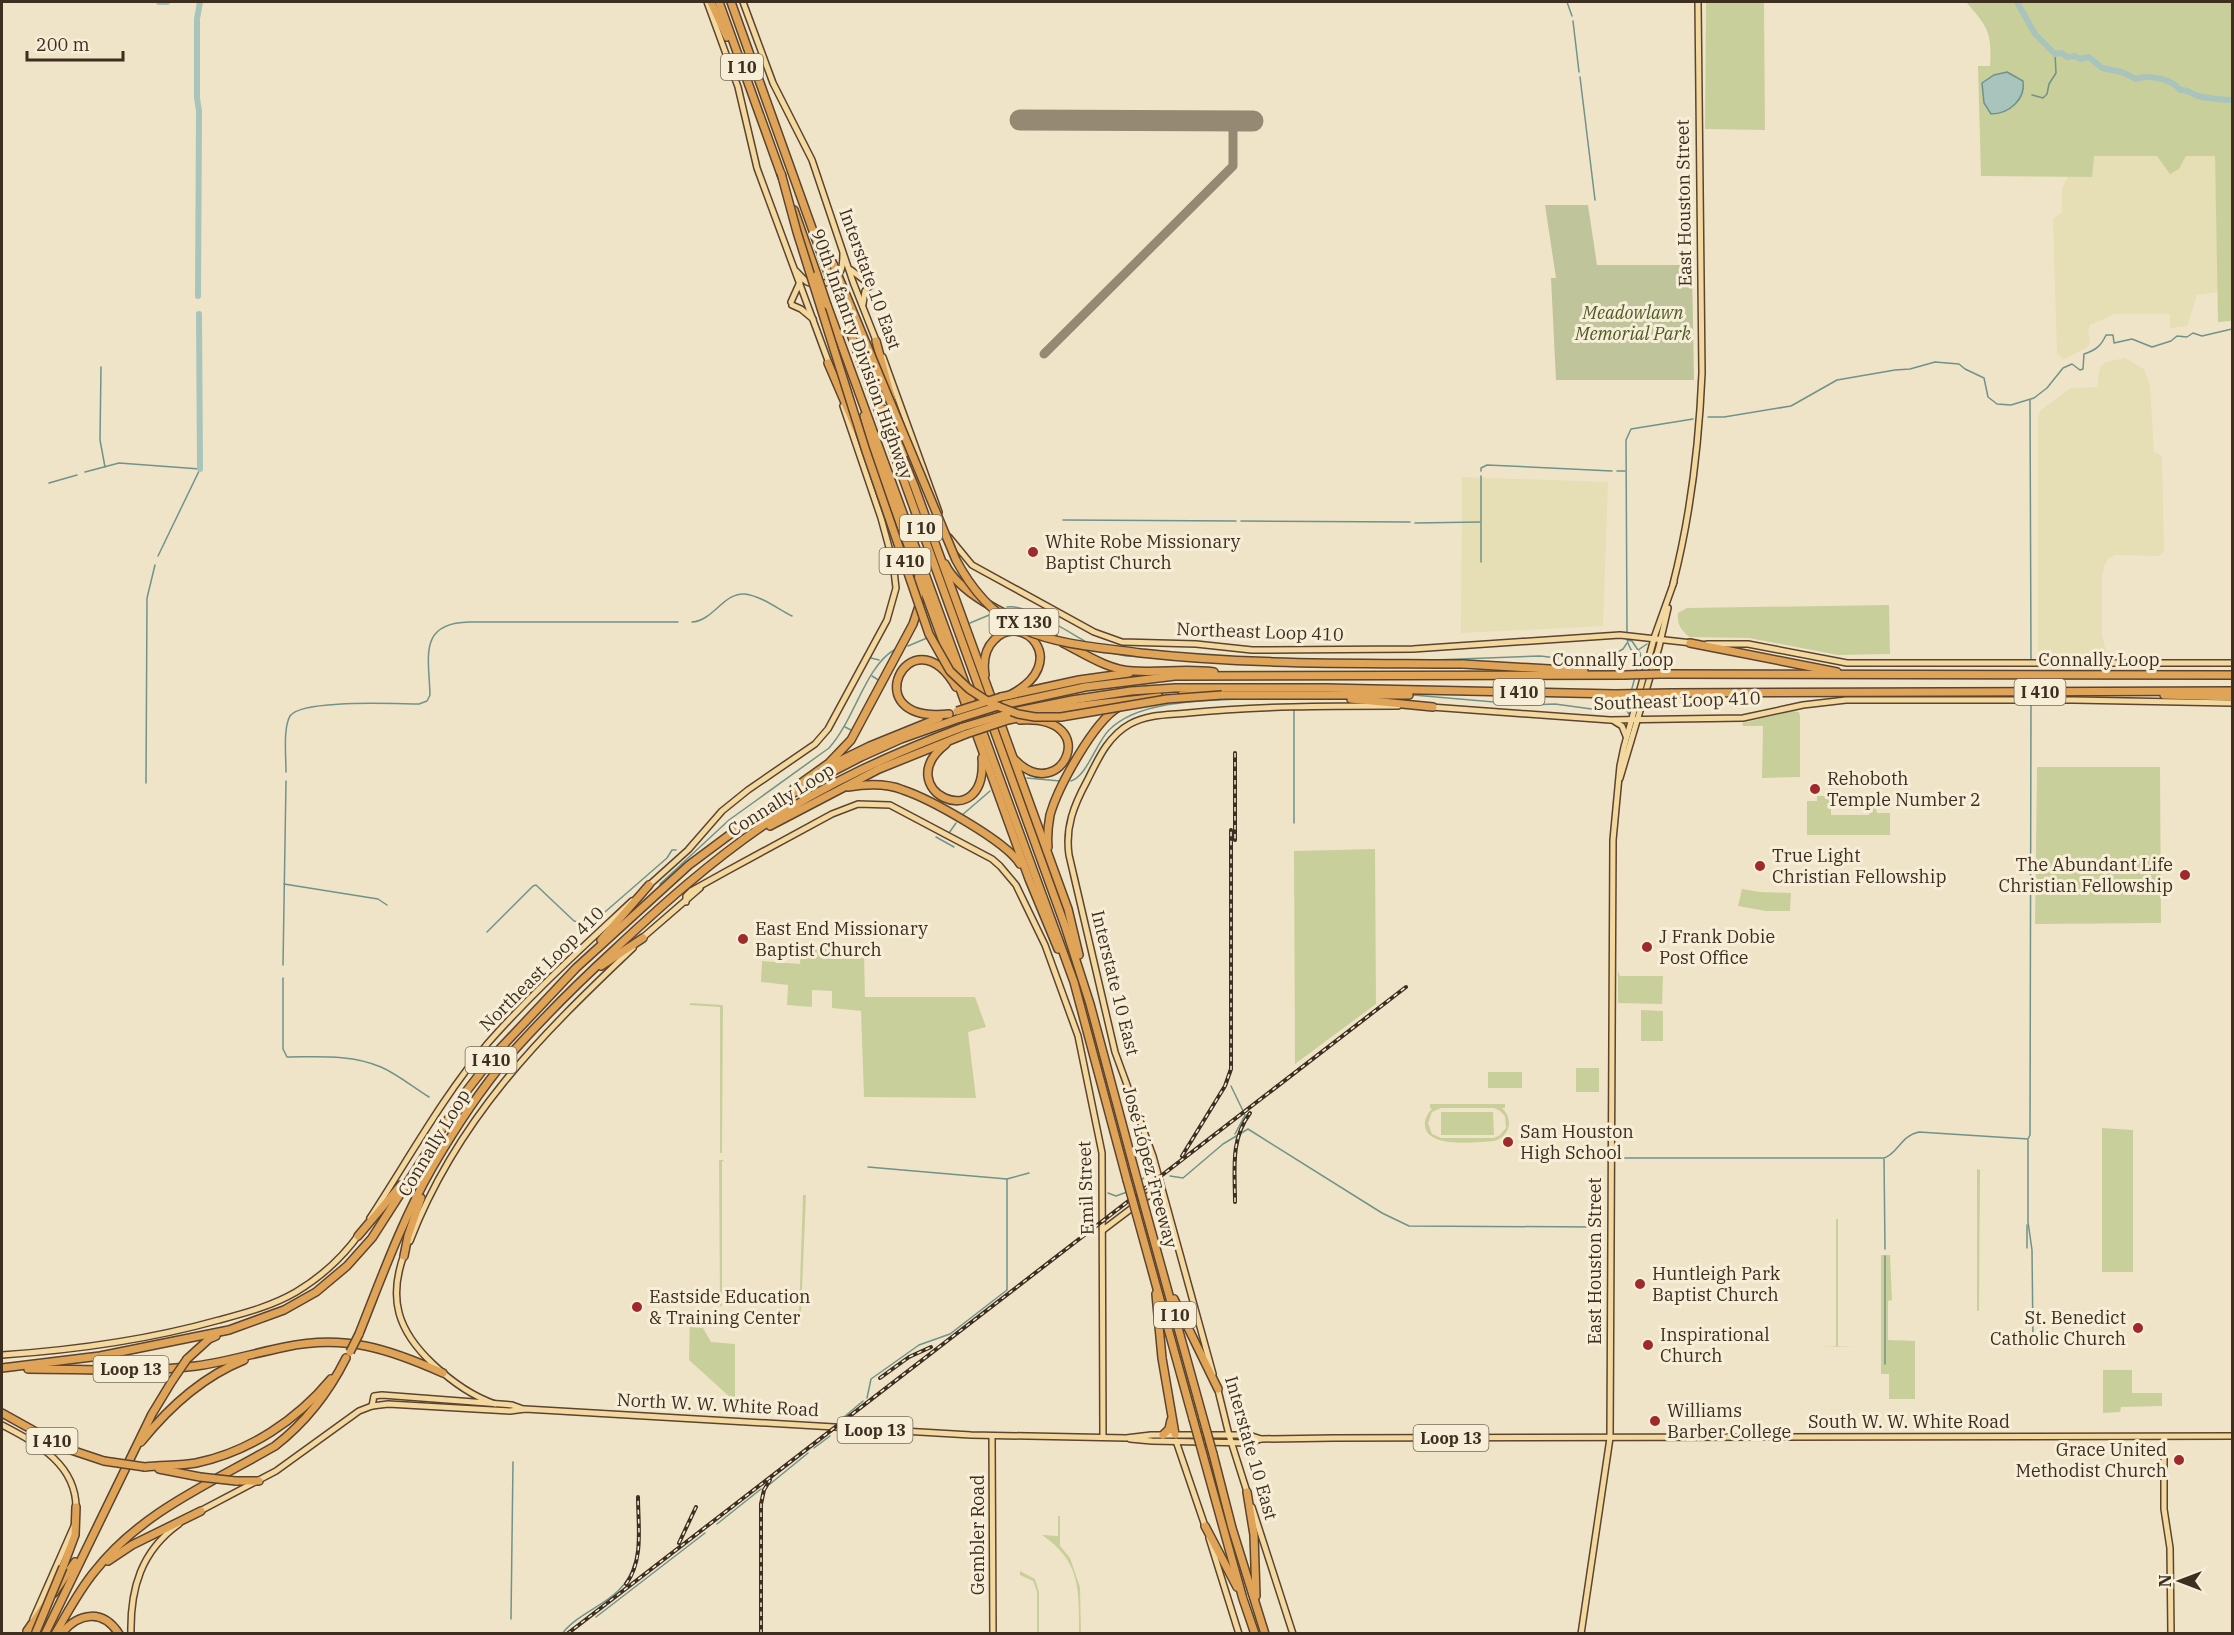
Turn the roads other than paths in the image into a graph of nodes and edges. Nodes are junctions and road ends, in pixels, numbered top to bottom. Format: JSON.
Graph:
{"nodes":[{"id":1,"x":709,"y":2,"type":"edge"},
{"id":2,"x":719,"y":2,"type":"edge"},
{"id":3,"x":731,"y":2,"type":"edge"},
{"id":4,"x":743,"y":2,"type":"edge"},
{"id":5,"x":1698,"y":2,"type":"edge"},
{"id":6,"x":766,"y":133,"type":"junction"},
{"id":7,"x":781,"y":173,"type":"junction"},
{"id":8,"x":842,"y":250,"type":"junction"},
{"id":9,"x":847,"y":263,"type":"junction"},
{"id":10,"x":793,"y":267,"type":"junction"},
{"id":11,"x":831,"y":268,"type":"junction"},
{"id":12,"x":864,"y":280,"type":"dead end"},
{"id":13,"x":800,"y":282,"type":"junction"},
{"id":14,"x":872,"y":284,"type":"dead end"},
{"id":15,"x":863,"y":305,"type":"junction"},
{"id":16,"x":813,"y":320,"type":"junction"},
{"id":17,"x":876,"y":341,"type":"junction"},
{"id":18,"x":841,"y":342,"type":"junction"},
{"id":19,"x":855,"y":343,"type":"junction"},
{"id":20,"x":828,"y":363,"type":"junction"},
{"id":21,"x":914,"y":484,"type":"junction"},
{"id":22,"x":893,"y":503,"type":"junction"},
{"id":23,"x":930,"y":531,"type":"junction"},
{"id":24,"x":972,"y":565,"type":"joint"},
{"id":25,"x":916,"y":567,"type":"junction"},
{"id":26,"x":1663,"y":621,"type":"junction"},
{"id":27,"x":1636,"y":636,"type":"junction"},
{"id":28,"x":1654,"y":638,"type":"junction"},
{"id":29,"x":1661,"y":639,"type":"junction"},
{"id":30,"x":1673,"y":641,"type":"junction"},
{"id":31,"x":1690,"y":643,"type":"junction"},
{"id":32,"x":2232,"y":663,"type":"edge"},
{"id":33,"x":1149,"y":670,"type":"junction"},
{"id":34,"x":1237,"y":675,"type":"junction"},
{"id":35,"x":1600,"y":675,"type":"junction"},
{"id":36,"x":1855,"y":675,"type":"junction"},
{"id":37,"x":2232,"y":675,"type":"edge"},
{"id":38,"x":1326,"y":688,"type":"junction"},
{"id":39,"x":2132,"y":691,"type":"junction"},
{"id":40,"x":2232,"y":691,"type":"edge"},
{"id":41,"x":1499,"y":692,"type":"junction"},
{"id":42,"x":990,"y":695,"type":"junction"},
{"id":43,"x":1010,"y":695,"type":"junction"},
{"id":44,"x":1307,"y":695,"type":"junction"},
{"id":45,"x":2232,"y":697,"type":"edge"},
{"id":46,"x":964,"y":699,"type":"junction"},
{"id":47,"x":1138,"y":700,"type":"junction"},
{"id":48,"x":1002,"y":701,"type":"junction"},
{"id":49,"x":2232,"y":703,"type":"edge"},
{"id":50,"x":1433,"y":707,"type":"junction"},
{"id":51,"x":955,"y":714,"type":"junction"},
{"id":52,"x":989,"y":714,"type":"joint"},
{"id":53,"x":1158,"y":715,"type":"joint"},
{"id":54,"x":978,"y":717,"type":"joint"},
{"id":55,"x":1008,"y":717,"type":"junction"},
{"id":56,"x":1635,"y":719,"type":"junction"},
{"id":57,"x":1610,"y":720,"type":"junction"},
{"id":58,"x":962,"y":732,"type":"junction"},
{"id":59,"x":1626,"y":736,"type":"junction"},
{"id":60,"x":978,"y":738,"type":"junction"},
{"id":61,"x":1012,"y":756,"type":"junction"},
{"id":62,"x":810,"y":776,"type":"junction"},
{"id":63,"x":1620,"y":779,"type":"junction"},
{"id":64,"x":837,"y":790,"type":"junction"},
{"id":65,"x":748,"y":821,"type":"junction"},
{"id":66,"x":739,"y":844,"type":"junction"},
{"id":67,"x":1049,"y":859,"type":"junction"},
{"id":68,"x":1029,"y":879,"type":"junction"},
{"id":69,"x":649,"y":885,"type":"junction"},
{"id":70,"x":643,"y":938,"type":"junction"},
{"id":71,"x":576,"y":968,"type":"junction"},
{"id":72,"x":584,"y":978,"type":"junction"},
{"id":73,"x":1074,"y":982,"type":"junction"},
{"id":74,"x":1090,"y":1004,"type":"junction"},
{"id":75,"x":420,"y":1163,"type":"junction"},
{"id":76,"x":432,"y":1168,"type":"junction"},
{"id":77,"x":1161,"y":1186,"type":"junction"},
{"id":78,"x":1103,"y":1217,"type":"junction"},
{"id":79,"x":1113,"y":1223,"type":"junction"},
{"id":80,"x":1103,"y":1230,"type":"junction"},
{"id":81,"x":358,"y":1236,"type":"junction"},
{"id":82,"x":404,"y":1256,"type":"junction"},
{"id":83,"x":1155,"y":1276,"type":"junction"},
{"id":84,"x":1164,"y":1276,"type":"junction"},
{"id":85,"x":230,"y":1330,"type":"junction"},
{"id":86,"x":260,"y":1353,"type":"junction"},
{"id":87,"x":2,"y":1355,"type":"edge"},
{"id":88,"x":348,"y":1355,"type":"junction"},
{"id":89,"x":2,"y":1369,"type":"edge"},
{"id":90,"x":443,"y":1373,"type":"junction"},
{"id":91,"x":1218,"y":1389,"type":"junction"},
{"id":92,"x":495,"y":1404,"type":"junction"},
{"id":93,"x":372,"y":1406,"type":"junction"},
{"id":94,"x":525,"y":1409,"type":"junction"},
{"id":95,"x":2,"y":1414,"type":"edge"},
{"id":96,"x":1172,"y":1418,"type":"junction"},
{"id":97,"x":2,"y":1425,"type":"edge"},
{"id":98,"x":1163,"y":1435,"type":"junction"},
{"id":99,"x":1229,"y":1435,"type":"junction"},
{"id":100,"x":992,"y":1436,"type":"junction"},
{"id":101,"x":2232,"y":1436,"type":"edge"},
{"id":102,"x":1103,"y":1437,"type":"junction"},
{"id":103,"x":1610,"y":1437,"type":"junction"},
{"id":104,"x":1126,"y":1438,"type":"junction"},
{"id":105,"x":1176,"y":1438,"type":"junction"},
{"id":106,"x":2164,"y":1438,"type":"junction"},
{"id":107,"x":1261,"y":1439,"type":"junction"},
{"id":108,"x":1232,"y":1443,"type":"junction"},
{"id":109,"x":131,"y":1458,"type":"junction"},
{"id":110,"x":145,"y":1467,"type":"junction"},
{"id":111,"x":259,"y":1481,"type":"junction"},
{"id":112,"x":1247,"y":1492,"type":"junction"},
{"id":113,"x":76,"y":1507,"type":"junction"},
{"id":114,"x":201,"y":1511,"type":"junction"},
{"id":115,"x":1205,"y":1526,"type":"junction"},
{"id":116,"x":90,"y":1540,"type":"junction"},
{"id":117,"x":94,"y":1572,"type":"junction"},
{"id":118,"x":1243,"y":1599,"type":"junction"},
{"id":119,"x":1259,"y":1616,"type":"junction"},
{"id":120,"x":26,"y":1632,"type":"edge"},
{"id":121,"x":36,"y":1633,"type":"edge"},
{"id":122,"x":45,"y":1634,"type":"edge"},
{"id":123,"x":55,"y":1634,"type":"edge"},
{"id":124,"x":61,"y":1634,"type":"edge"},
{"id":125,"x":119,"y":1634,"type":"edge"},
{"id":126,"x":131,"y":1634,"type":"edge"},
{"id":127,"x":993,"y":1634,"type":"edge"},
{"id":128,"x":1239,"y":1634,"type":"edge"},
{"id":129,"x":1255,"y":1634,"type":"edge"},
{"id":130,"x":1265,"y":1634,"type":"edge"},
{"id":131,"x":1293,"y":1634,"type":"edge"},
{"id":132,"x":1581,"y":1634,"type":"edge"},
{"id":133,"x":2171,"y":1634,"type":"edge"}],
"edges":[{"from":1,"to":6,"type":"highway"},
{"from":1,"to":10,"type":"main road"},
{"from":2,"to":6,"type":"highway","name":"90th Infantry Division Highway","number":"I 10"},
{"from":3,"to":11,"type":"highway","name":"90th Infantry Division Highway","number":"I 10"},
{"from":4,"to":8,"type":"main road","name":"Interstate 10 East"},
{"from":5,"to":26,"type":"main road","name":"East Houston Street"},
{"from":6,"to":7,"type":"highway","name":"90th Infantry Division Highway","number":"I 10"},
{"from":7,"to":18,"type":"highway","name":"90th Infantry Division Highway","number":"I 10","bridge":true},
{"from":7,"to":44,"type":"highway","number":"I 410","bridge":true},
{"from":8,"to":9,"type":"main road","name":"Interstate 10 East"},
{"from":8,"to":10,"type":"main road"},
{"from":9,"to":12,"type":"main road"},
{"from":9,"to":15,"type":"main road","name":"Interstate 10 East"},
{"from":10,"to":13,"type":"main road"},
{"from":11,"to":19,"type":"highway","name":"90th Infantry Division Highway","number":"I 10","bridge":true},
{"from":11,"to":35,"type":"highway","bridge":true},
{"from":13,"to":16,"type":"main road"},
{"from":13,"to":16,"type":"main road"},
{"from":14,"to":15,"type":"main road"},
{"from":15,"to":17,"type":"main road","name":"Interstate 10 East"},
{"from":16,"to":20,"type":"main road"},
{"from":17,"to":21,"type":"highway"},
{"from":17,"to":24,"type":"main road","name":"Interstate 10 East"},
{"from":18,"to":22,"type":"highway"},
{"from":18,"to":54,"type":"highway","name":"90th Infantry Division Highway","number":"I 10"},
{"from":19,"to":21,"type":"highway","number":"TX 130"},
{"from":19,"to":52,"type":"highway","name":"90th Infantry Division Highway","number":"I 10"},
{"from":20,"to":22,"type":"highway"},
{"from":20,"to":69,"type":"main road","name":"Northeast Loop 410"},
{"from":21,"to":23,"type":"highway","number":"TX 130"},
{"from":22,"to":25,"type":"highway"},
{"from":23,"to":33,"type":"highway","number":"TX 130"},
{"from":23,"to":42,"type":"highway"},
{"from":24,"to":27,"type":"main road","name":"Northeast Loop 410"},
{"from":25,"to":46,"type":"highway"},
{"from":25,"to":62,"type":"highway"},
{"from":26,"to":27,"type":"main road"},
{"from":26,"to":28,"type":"main road","name":"East Houston Street"},
{"from":26,"to":29,"type":"main road","name":"East Houston Street"},
{"from":26,"to":30,"type":"main road"},
{"from":27,"to":28,"type":"main road"},
{"from":28,"to":29,"type":"main road"},
{"from":28,"to":56,"type":"main road","name":"East Houston Street"},
{"from":29,"to":30,"type":"main road"},
{"from":29,"to":56,"type":"main road","name":"East Houston Street"},
{"from":30,"to":31,"type":"main road"},
{"from":31,"to":32,"type":"main road"},
{"from":31,"to":36,"type":"highway"},
{"from":33,"to":34,"type":"highway","number":"TX 130"},
{"from":33,"to":43,"type":"highway"},
{"from":34,"to":35,"type":"highway","name":"Connally Loop","number":"I 410"},
{"from":34,"to":48,"type":"highway","name":"Connally Loop","number":"I 410"},
{"from":35,"to":36,"type":"highway","name":"Connally Loop","number":"I 410","bridge":true},
{"from":36,"to":37,"type":"highway","name":"Connally Loop","number":"I 410"},
{"from":38,"to":41,"type":"highway","name":"Connally Loop","number":"I 410"},
{"from":38,"to":47,"type":"highway"},
{"from":38,"to":55,"type":"highway","name":"Connally Loop","number":"I 410"},
{"from":39,"to":40,"type":"highway","name":"Connally Loop","number":"I 410"},
{"from":39,"to":41,"type":"highway","name":"Connally Loop","number":"I 410","bridge":true},
{"from":39,"to":45,"type":"highway"},
{"from":41,"to":44,"type":"highway"},
{"from":42,"to":43,"type":"highway"},
{"from":42,"to":61,"type":"highway"},
{"from":43,"to":48,"type":"highway"},
{"from":44,"to":50,"type":"highway"},
{"from":46,"to":51,"type":"highway"},
{"from":46,"to":60,"type":"highway"},
{"from":47,"to":55,"type":"highway"},
{"from":47,"to":67,"type":"highway"},
{"from":48,"to":51,"type":"highway","name":"Connally Loop","number":"I 410","bridge":true},
{"from":49,"to":56,"type":"main road","name":"Southeast Loop 410"},
{"from":50,"to":53,"type":"main road","name":"Southeast Loop 410"},
{"from":50,"to":57,"type":"main road","name":"Southeast Loop 410"},
{"from":51,"to":62,"type":"highway"},
{"from":51,"to":65,"type":"highway","name":"Connally Loop","number":"I 410"},
{"from":52,"to":74,"type":"highway","name":"José López Freeway","number":"I 10"},
{"from":53,"to":77,"type":"main road","name":"Interstate 10 East"},
{"from":54,"to":73,"type":"highway","name":"José López Freeway","number":"I 10"},
{"from":55,"to":58,"type":"highway","bridge":true},
{"from":55,"to":61,"type":"highway"},
{"from":56,"to":57,"type":"main road","name":"Southeast Loop 410"},
{"from":56,"to":59,"type":"main road","name":"East Houston Street"},
{"from":56,"to":63,"type":"main road","name":"East Houston Street"},
{"from":57,"to":59,"type":"main road"},
{"from":58,"to":60,"type":"highway"},
{"from":58,"to":64,"type":"highway"},
{"from":58,"to":66,"type":"highway","name":"Connally Loop","number":"I 410"},
{"from":59,"to":63,"type":"main road","name":"East Houston Street"},
{"from":60,"to":68,"type":"highway"},
{"from":61,"to":67,"type":"highway"},
{"from":62,"to":65,"type":"highway"},
{"from":63,"to":103,"type":"main road","name":"East Houston Street"},
{"from":64,"to":66,"type":"highway"},
{"from":64,"to":68,"type":"highway"},
{"from":65,"to":71,"type":"highway","name":"Connally Loop","number":"I 410"},
{"from":66,"to":72,"type":"highway","name":"Connally Loop","number":"I 410"},
{"from":67,"to":74,"type":"highway"},
{"from":68,"to":73,"type":"highway"},
{"from":69,"to":71,"type":"highway"},
{"from":69,"to":81,"type":"main road","name":"Northeast Loop 410"},
{"from":70,"to":72,"type":"highway"},
{"from":70,"to":78,"type":"main road","name":"Emil Street"},
{"from":70,"to":82,"type":"main road"},
{"from":71,"to":75,"type":"highway","name":"Connally Loop","number":"I 410"},
{"from":72,"to":76,"type":"highway","name":"Connally Loop","number":"I 410"},
{"from":73,"to":83,"type":"highway","name":"José López Freeway","number":"I 10","bridge":true},
{"from":74,"to":84,"type":"highway","name":"José López Freeway","number":"I 10","bridge":true},
{"from":75,"to":81,"type":"highway"},
{"from":75,"to":85,"type":"highway","name":"Connally Loop","number":"I 410"},
{"from":76,"to":82,"type":"highway"},
{"from":76,"to":88,"type":"highway","name":"Connally Loop","number":"I 410","bridge":true},
{"from":77,"to":79,"type":"main road"},
{"from":77,"to":91,"type":"main road","name":"Interstate 10 East"},
{"from":78,"to":79,"type":"main road"},
{"from":78,"to":80,"type":"main road","name":"Emil Street"},
{"from":79,"to":80,"type":"main road"},
{"from":80,"to":102,"type":"main road","name":"Emil Street"},
{"from":81,"to":87,"type":"main road","name":"Northeast Loop 410"},
{"from":82,"to":90,"type":"main road"},
{"from":83,"to":96,"type":"highway"},
{"from":83,"to":118,"type":"highway","name":"José López Freeway","number":"I 10","bridge":true},
{"from":84,"to":91,"type":"highway"},
{"from":84,"to":119,"type":"highway","name":"José López Freeway","number":"I 10","bridge":true},
{"from":85,"to":89,"type":"highway","name":"Connally Loop","number":"I 410"},
{"from":85,"to":109,"type":"highway","bridge":true},
{"from":86,"to":89,"type":"highway","number":"Loop 13"},
{"from":86,"to":90,"type":"highway","number":"Loop 13"},
{"from":86,"to":109,"type":"highway"},
{"from":88,"to":110,"type":"highway","name":"Connally Loop","number":"I 410"},
{"from":88,"to":117,"type":"highway"},
{"from":90,"to":92,"type":"main road","name":"North W. W. White Road","number":"Loop 13"},
{"from":91,"to":99,"type":"main road","name":"Interstate 10 East"},
{"from":92,"to":93,"type":"main road","name":"North W. W. White Road","number":"Loop 13"},
{"from":92,"to":94,"type":"main road","name":"North W. W. White Road","number":"Loop 13"},
{"from":93,"to":94,"type":"main road","name":"North W. W. White Road","number":"Loop 13"},
{"from":93,"to":111,"type":"main road","name":"North W. W. White Road","number":"Loop 13"},
{"from":94,"to":100,"type":"main road","name":"North W. W. White Road","number":"Loop 13"},
{"from":95,"to":110,"type":"highway","name":"Connally Loop","number":"I 410","bridge":true},
{"from":96,"to":98,"type":"highway"},
{"from":96,"to":105,"type":"highway"},
{"from":97,"to":113,"type":"main road"},
{"from":98,"to":104,"type":"main road","name":"North W. W. White Road","number":"Loop 13"},
{"from":98,"to":105,"type":"main road","name":"North W. W. White Road","number":"Loop 13"},
{"from":99,"to":105,"type":"main road","name":"North W. W. White Road","number":"Loop 13"},
{"from":99,"to":107,"type":"main road","name":"South W. W. White Road","number":"Loop 13"},
{"from":99,"to":108,"type":"main road","name":"Interstate 10 East"},
{"from":100,"to":102,"type":"main road","name":"North W. W. White Road","number":"Loop 13"},
{"from":100,"to":127,"type":"main road","name":"Gembler Road"},
{"from":101,"to":106,"type":"main road","name":"South W. W. White Road","number":"Loop 13"},
{"from":102,"to":104,"type":"main road","name":"North W. W. White Road","number":"Loop 13"},
{"from":103,"to":106,"type":"main road","name":"South W. W. White Road","number":"Loop 13"},
{"from":103,"to":107,"type":"main road","name":"South W. W. White Road","number":"Loop 13"},
{"from":103,"to":132,"type":"main road","name":"East Houston Street"},
{"from":104,"to":105,"type":"main road","name":"North W. W. White Road","number":"Loop 13"},
{"from":105,"to":108,"type":"main road","name":"South W. W. White Road","number":"Loop 13"},
{"from":105,"to":115,"type":"main road"},
{"from":106,"to":133,"type":"main road"},
{"from":107,"to":108,"type":"main road","name":"South W. W. White Road","number":"Loop 13"},
{"from":108,"to":112,"type":"main road","name":"Interstate 10 East"},
{"from":109,"to":116,"type":"highway"},
{"from":110,"to":111,"type":"highway","bridge":true},
{"from":111,"to":114,"type":"main road"},
{"from":112,"to":119,"type":"highway"},
{"from":112,"to":131,"type":"main road","name":"Interstate 10 East"},
{"from":113,"to":120,"type":"main road"},
{"from":113,"to":121,"type":"highway","bridge":true},
{"from":114,"to":117,"type":"highway"},
{"from":114,"to":126,"type":"main road"},
{"from":115,"to":118,"type":"highway"},
{"from":115,"to":128,"type":"main road"},
{"from":116,"to":120,"type":"highway"},
{"from":116,"to":122,"type":"highway"},
{"from":117,"to":123,"type":"highway"},
{"from":118,"to":129,"type":"highway","name":"José López Freeway","number":"I 10"},
{"from":119,"to":130,"type":"highway","name":"José López Freeway","number":"I 10"},
{"from":124,"to":125,"type":"highway"}]}
